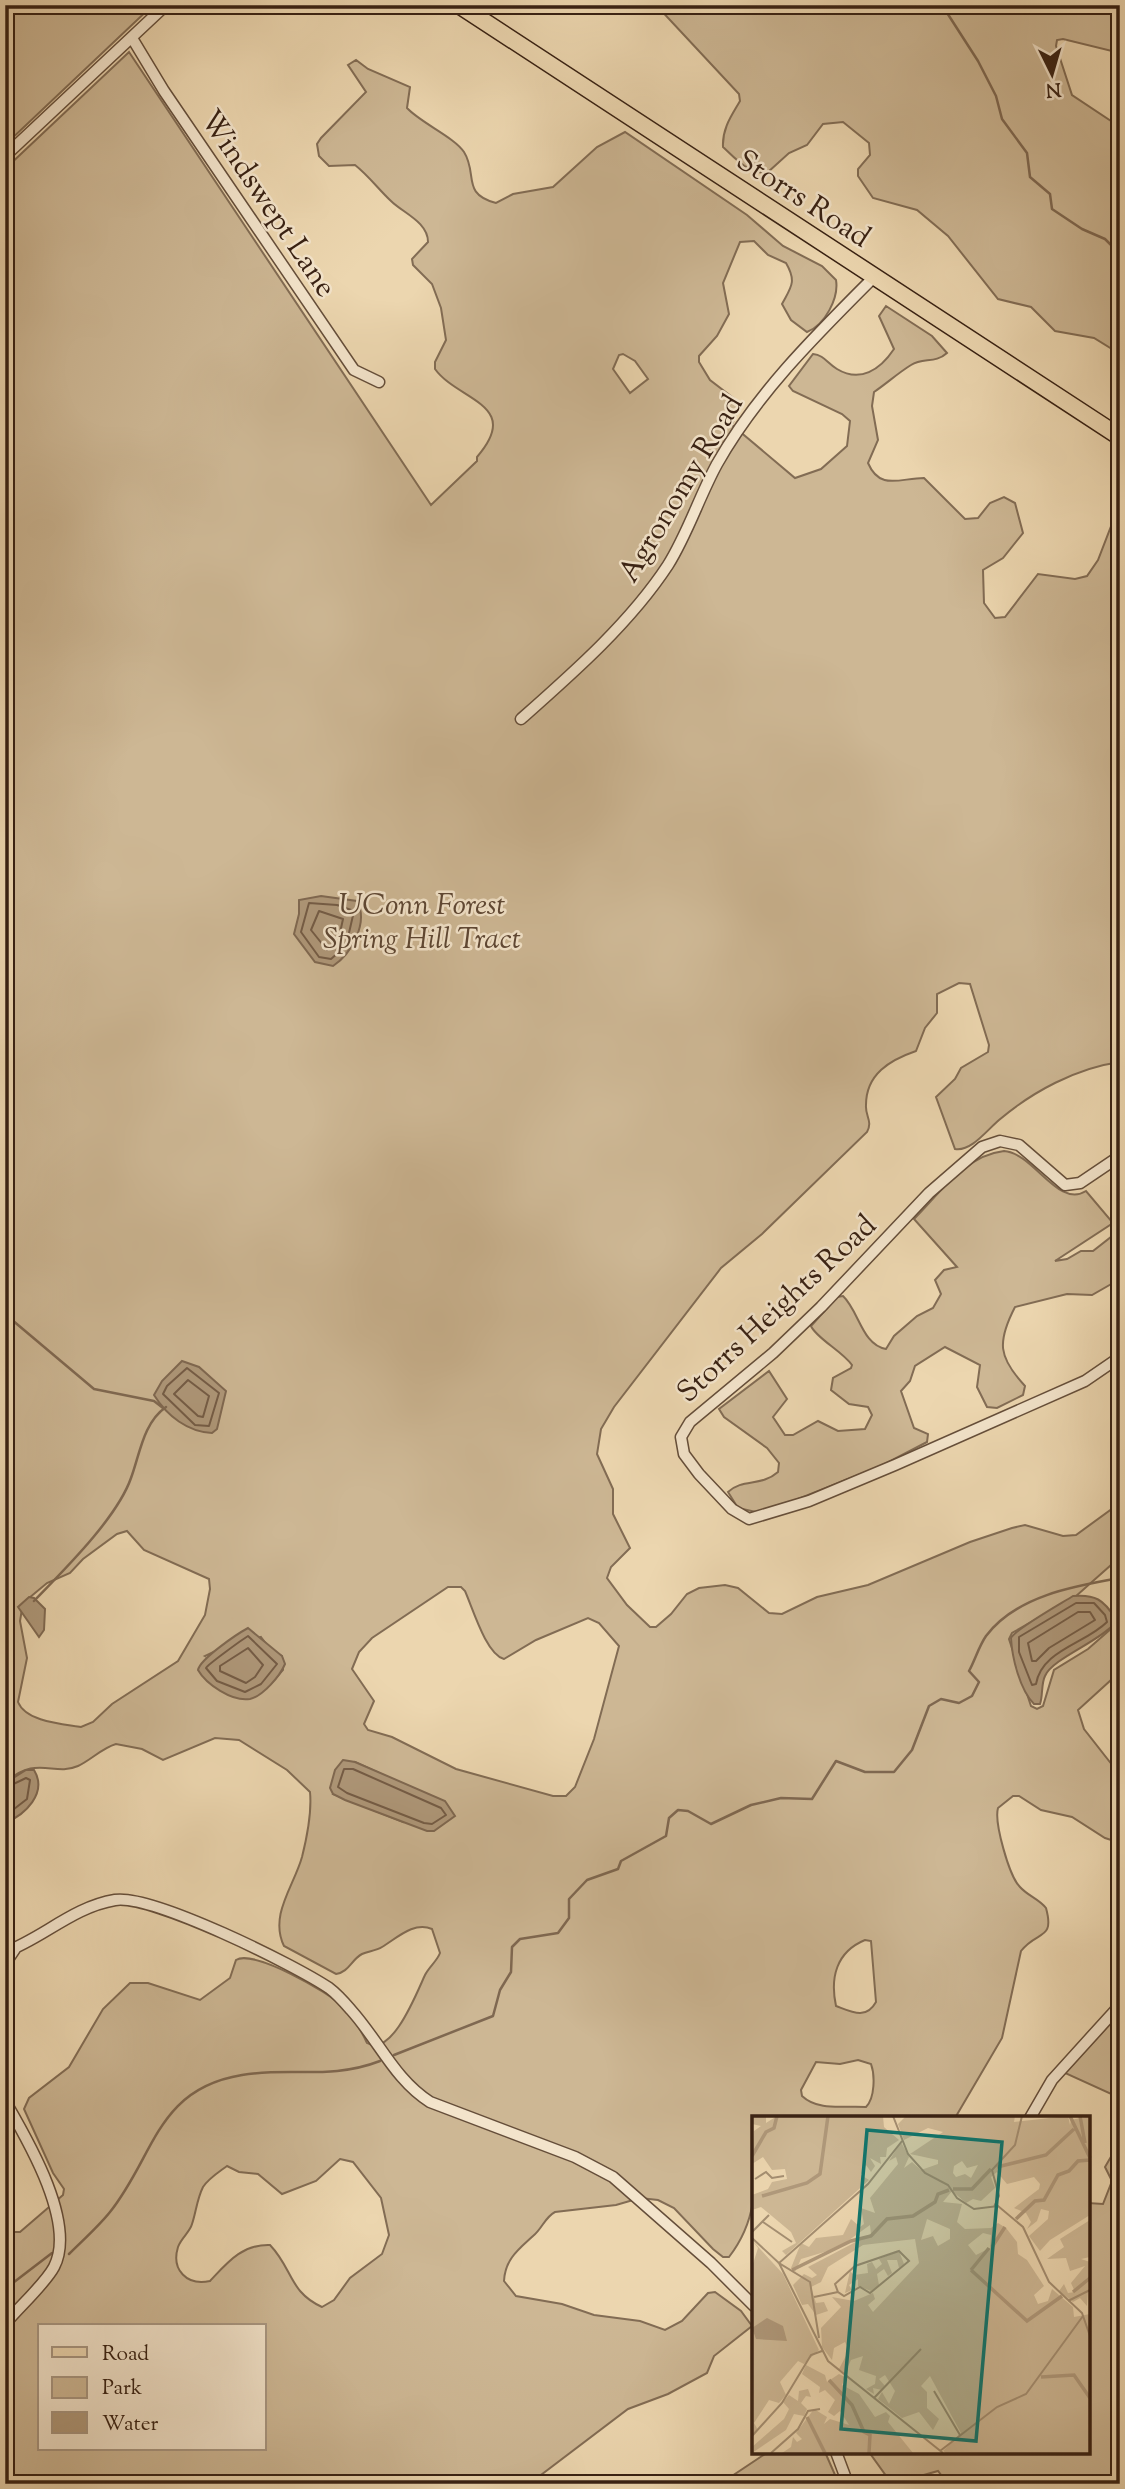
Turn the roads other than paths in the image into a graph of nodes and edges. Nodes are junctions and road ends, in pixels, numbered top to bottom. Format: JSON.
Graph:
{"nodes":[{"id":1,"x":166,"y":5,"type":"edge"},
{"id":2,"x":459,"y":5,"type":"edge"},
{"id":3,"x":132,"y":38,"type":"junction"},
{"id":4,"x":5,"y":156,"type":"edge"},
{"id":5,"x":874,"y":277,"type":"junction"},
{"id":6,"x":379,"y":382,"type":"dead end"},
{"id":7,"x":1120,"y":437,"type":"edge"},
{"id":8,"x":522,"y":719,"type":"dead end"},
{"id":9,"x":1120,"y":1156,"type":"edge"},
{"id":10,"x":1120,"y":1357,"type":"edge"},
{"id":11,"x":10,"y":1950,"type":"edge"},
{"id":12,"x":5,"y":1964,"type":"edge"},
{"id":13,"x":1120,"y":2006,"type":"edge"},
{"id":14,"x":5,"y":2101,"type":"edge"},
{"id":15,"x":1031,"y":2116,"type":"edge"},
{"id":16,"x":752,"y":2304,"type":"edge"},
{"id":17,"x":5,"y":2325,"type":"edge"},
{"id":18,"x":837,"y":2454,"type":"edge"},
{"id":19,"x":848,"y":2484,"type":"edge"}],
"edges":[{"from":1,"to":3,"type":"street"},
{"from":2,"to":5,"type":"main road","name":"Storrs Road"},
{"from":3,"to":4,"type":"street"},
{"from":3,"to":6,"type":"street","name":"Windswept Lane"},
{"from":5,"to":7,"type":"main road","name":"Storrs Road"},
{"from":5,"to":8,"type":"street","name":"Agronomy Road"},
{"from":9,"to":10,"type":"street","name":"Storrs Heights Road"},
{"from":11,"to":12,"type":"street"},
{"from":11,"to":16,"type":"street"},
{"from":13,"to":15,"type":"street"},
{"from":14,"to":17,"type":"street"},
{"from":18,"to":19,"type":"street"}]}
